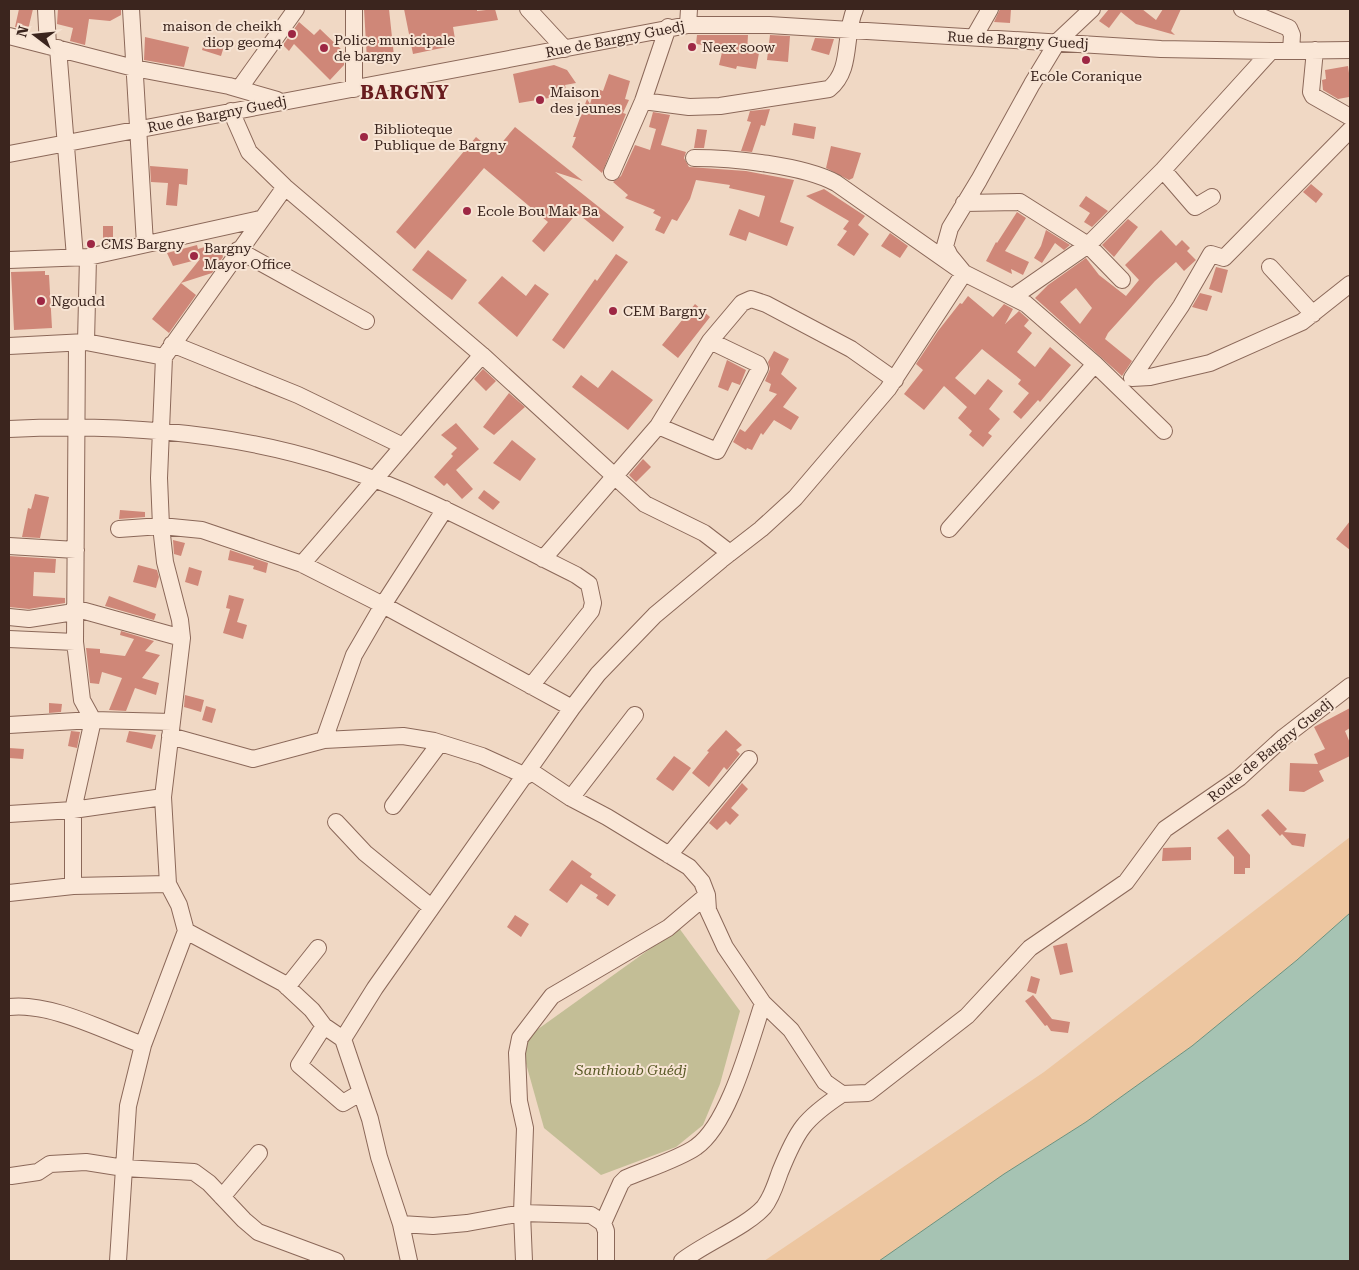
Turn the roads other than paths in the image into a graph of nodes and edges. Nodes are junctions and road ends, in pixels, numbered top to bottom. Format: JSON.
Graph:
{"nodes":[{"id":1,"x":46,"y":9,"type":"edge"},
{"id":2,"x":131,"y":9,"type":"edge"},
{"id":3,"x":296,"y":9,"type":"edge"},
{"id":4,"x":354,"y":9,"type":"edge"},
{"id":5,"x":528,"y":9,"type":"edge"},
{"id":6,"x":855,"y":9,"type":"edge"},
{"id":7,"x":990,"y":9,"type":"edge"},
{"id":8,"x":1092,"y":9,"type":"edge"},
{"id":9,"x":1242,"y":9,"type":"edge"},
{"id":10,"x":689,"y":17,"type":"edge"},
{"id":11,"x":668,"y":27,"type":"junction"},
{"id":12,"x":848,"y":31,"type":"junction"},
{"id":13,"x":9,"y":36,"type":"edge"},
{"id":14,"x":974,"y":37,"type":"junction"},
{"id":15,"x":1058,"y":41,"type":"junction"},
{"id":16,"x":53,"y":47,"type":"junction"},
{"id":17,"x":565,"y":49,"type":"junction"},
{"id":18,"x":1315,"y":50,"type":"junction"},
{"id":19,"x":1350,"y":50,"type":"edge"},
{"id":20,"x":1271,"y":51,"type":"junction"},
{"id":21,"x":1291,"y":51,"type":"junction"},
{"id":22,"x":134,"y":68,"type":"junction"},
{"id":23,"x":354,"y":89,"type":"junction"},
{"id":24,"x":239,"y":90,"type":"junction"},
{"id":25,"x":279,"y":101,"type":"junction"},
{"id":26,"x":643,"y":101,"type":"junction"},
{"id":27,"x":232,"y":111,"type":"junction"},
{"id":28,"x":1350,"y":117,"type":"edge"},
{"id":29,"x":138,"y":129,"type":"junction"},
{"id":30,"x":1350,"y":133,"type":"edge"},
{"id":31,"x":66,"y":143,"type":"junction"},
{"id":32,"x":9,"y":154,"type":"edge"},
{"id":33,"x":694,"y":158,"type":"dead end"},
{"id":34,"x":1163,"y":170,"type":"junction"},
{"id":35,"x":612,"y":172,"type":"dead end"},
{"id":36,"x":284,"y":187,"type":"junction"},
{"id":37,"x":1212,"y":197,"type":"dead end"},
{"id":38,"x":964,"y":203,"type":"junction"},
{"id":39,"x":260,"y":219,"type":"junction"},
{"id":40,"x":146,"y":244,"type":"junction"},
{"id":41,"x":1088,"y":245,"type":"junction"},
{"id":42,"x":238,"y":250,"type":"junction"},
{"id":43,"x":81,"y":257,"type":"junction"},
{"id":44,"x":9,"y":260,"type":"edge"},
{"id":45,"x":1270,"y":267,"type":"dead end"},
{"id":46,"x":964,"y":273,"type":"junction"},
{"id":47,"x":1122,"y":280,"type":"dead end"},
{"id":48,"x":1350,"y":284,"type":"edge"},
{"id":49,"x":1012,"y":297,"type":"junction"},
{"id":50,"x":1313,"y":314,"type":"junction"},
{"id":51,"x":366,"y":322,"type":"dead end"},
{"id":52,"x":710,"y":341,"type":"junction"},
{"id":53,"x":82,"y":342,"type":"junction"},
{"id":54,"x":9,"y":346,"type":"edge"},
{"id":55,"x":168,"y":350,"type":"junction"},
{"id":56,"x":482,"y":355,"type":"junction"},
{"id":57,"x":1095,"y":364,"type":"junction"},
{"id":58,"x":894,"y":380,"type":"junction"},
{"id":59,"x":78,"y":426,"type":"junction"},
{"id":60,"x":658,"y":426,"type":"junction"},
{"id":61,"x":9,"y":429,"type":"edge"},
{"id":62,"x":1164,"y":431,"type":"dead end"},
{"id":63,"x":161,"y":432,"type":"junction"},
{"id":64,"x":401,"y":445,"type":"junction"},
{"id":65,"x":614,"y":477,"type":"junction"},
{"id":66,"x":376,"y":480,"type":"junction"},
{"id":67,"x":446,"y":508,"type":"junction"},
{"id":68,"x":161,"y":526,"type":"junction"},
{"id":69,"x":119,"y":529,"type":"dead end"},
{"id":70,"x":949,"y":529,"type":"dead end"},
{"id":71,"x":9,"y":546,"type":"edge"},
{"id":72,"x":76,"y":550,"type":"junction"},
{"id":73,"x":730,"y":552,"type":"junction"},
{"id":74,"x":543,"y":559,"type":"junction"},
{"id":75,"x":302,"y":564,"type":"junction"},
{"id":76,"x":383,"y":605,"type":"junction"},
{"id":77,"x":74,"y":610,"type":"junction"},
{"id":78,"x":9,"y":618,"type":"edge"},
{"id":79,"x":182,"y":638,"type":"junction"},
{"id":80,"x":9,"y":639,"type":"edge"},
{"id":81,"x":75,"y":642,"type":"junction"},
{"id":82,"x":531,"y":686,"type":"junction"},
{"id":83,"x":1350,"y":686,"type":"edge"},
{"id":84,"x":572,"y":708,"type":"junction"},
{"id":85,"x":635,"y":715,"type":"dead end"},
{"id":86,"x":93,"y":720,"type":"junction"},
{"id":87,"x":9,"y":725,"type":"edge"},
{"id":88,"x":171,"y":729,"type":"junction"},
{"id":89,"x":324,"y":740,"type":"junction"},
{"id":90,"x":440,"y":743,"type":"junction"},
{"id":91,"x":749,"y":759,"type":"dead end"},
{"id":92,"x":527,"y":773,"type":"junction"},
{"id":93,"x":163,"y":797,"type":"junction"},
{"id":94,"x":571,"y":798,"type":"junction"},
{"id":95,"x":393,"y":806,"type":"dead end"},
{"id":96,"x":72,"y":810,"type":"junction"},
{"id":97,"x":9,"y":814,"type":"edge"},
{"id":98,"x":336,"y":822,"type":"dead end"},
{"id":99,"x":669,"y":856,"type":"junction"},
{"id":100,"x":168,"y":884,"type":"junction"},
{"id":101,"x":73,"y":886,"type":"junction"},
{"id":102,"x":9,"y":893,"type":"edge"},
{"id":103,"x":707,"y":895,"type":"junction"},
{"id":104,"x":431,"y":907,"type":"junction"},
{"id":105,"x":186,"y":931,"type":"junction"},
{"id":106,"x":318,"y":948,"type":"dead end"},
{"id":107,"x":287,"y":987,"type":"junction"},
{"id":108,"x":763,"y":1003,"type":"junction"},
{"id":109,"x":9,"y":1007,"type":"edge"},
{"id":110,"x":324,"y":1026,"type":"junction"},
{"id":111,"x":343,"y":1039,"type":"junction"},
{"id":112,"x":144,"y":1045,"type":"junction"},
{"id":113,"x":360,"y":1093,"type":"junction"},
{"id":114,"x":842,"y":1094,"type":"junction"},
{"id":115,"x":259,"y":1152,"type":"dead end"},
{"id":116,"x":124,"y":1168,"type":"junction"},
{"id":117,"x":10,"y":1176,"type":"dead end"},
{"id":118,"x":222,"y":1197,"type":"junction"},
{"id":119,"x":522,"y":1213,"type":"junction"},
{"id":120,"x":603,"y":1223,"type":"junction"},
{"id":121,"x":401,"y":1224,"type":"junction"},
{"id":122,"x":118,"y":1261,"type":"edge"},
{"id":123,"x":336,"y":1261,"type":"edge"},
{"id":124,"x":408,"y":1261,"type":"edge"},
{"id":125,"x":524,"y":1261,"type":"edge"},
{"id":126,"x":606,"y":1261,"type":"edge"},
{"id":127,"x":682,"y":1261,"type":"edge"}],
"edges":[{"from":1,"to":16,"type":"street"},
{"from":2,"to":22,"type":"street"},
{"from":3,"to":24,"type":"street"},
{"from":4,"to":23,"type":"street"},
{"from":5,"to":17,"type":"street"},
{"from":6,"to":12,"type":"street"},
{"from":7,"to":14,"type":"street"},
{"from":8,"to":15,"type":"street"},
{"from":9,"to":21,"type":"street"},
{"from":10,"to":11,"type":"street","name":"Rue de Bargny Guedj"},
{"from":10,"to":12,"type":"street","name":"Rue de Bargny Guedj"},
{"from":11,"to":17,"type":"street","name":"Rue de Bargny Guedj"},
{"from":11,"to":26,"type":"street"},
{"from":12,"to":14,"type":"street","name":"Rue de Bargny Guedj"},
{"from":12,"to":26,"type":"street"},
{"from":13,"to":16,"type":"street"},
{"from":14,"to":15,"type":"street","name":"Rue de Bargny Guedj"},
{"from":15,"to":20,"type":"street","name":"Rue de Bargny Guedj"},
{"from":15,"to":38,"type":"street"},
{"from":16,"to":22,"type":"street"},
{"from":16,"to":31,"type":"street"},
{"from":17,"to":23,"type":"street","name":"Rue de Bargny Guedj"},
{"from":18,"to":19,"type":"street","name":"Rue de Bargny Guedj"},
{"from":18,"to":21,"type":"street","name":"Rue de Bargny Guedj"},
{"from":18,"to":28,"type":"street"},
{"from":20,"to":21,"type":"street","name":"Rue de Bargny Guedj"},
{"from":20,"to":34,"type":"street"},
{"from":22,"to":24,"type":"street"},
{"from":22,"to":29,"type":"street"},
{"from":23,"to":25,"type":"street","name":"Rue de Bargny Guedj"},
{"from":24,"to":25,"type":"street"},
{"from":25,"to":27,"type":"street","name":"Rue de Bargny Guedj"},
{"from":26,"to":35,"type":"street"},
{"from":27,"to":29,"type":"street","name":"Rue de Bargny Guedj"},
{"from":27,"to":36,"type":"street"},
{"from":29,"to":31,"type":"street","name":"Rue de Bargny Guedj"},
{"from":29,"to":40,"type":"street"},
{"from":30,"to":50,"type":"street"},
{"from":31,"to":32,"type":"street","name":"Rue de Bargny Guedj"},
{"from":31,"to":43,"type":"street"},
{"from":33,"to":46,"type":"street"},
{"from":34,"to":37,"type":"street"},
{"from":34,"to":41,"type":"street"},
{"from":36,"to":39,"type":"street"},
{"from":36,"to":56,"type":"street"},
{"from":38,"to":41,"type":"street"},
{"from":38,"to":46,"type":"street"},
{"from":39,"to":40,"type":"street"},
{"from":39,"to":42,"type":"street"},
{"from":40,"to":43,"type":"street"},
{"from":41,"to":47,"type":"street"},
{"from":41,"to":49,"type":"street"},
{"from":42,"to":51,"type":"street"},
{"from":42,"to":55,"type":"street"},
{"from":43,"to":44,"type":"street"},
{"from":43,"to":53,"type":"street"},
{"from":45,"to":50,"type":"street"},
{"from":46,"to":49,"type":"street"},
{"from":46,"to":58,"type":"street"},
{"from":48,"to":50,"type":"street"},
{"from":49,"to":57,"type":"street"},
{"from":52,"to":58,"type":"street"},
{"from":52,"to":60,"type":"street"},
{"from":52,"to":60,"type":"street"},
{"from":53,"to":54,"type":"street"},
{"from":53,"to":55,"type":"street"},
{"from":53,"to":59,"type":"street"},
{"from":55,"to":63,"type":"street"},
{"from":55,"to":64,"type":"street"},
{"from":56,"to":64,"type":"street"},
{"from":56,"to":65,"type":"street"},
{"from":57,"to":62,"type":"street"},
{"from":57,"to":70,"type":"street"},
{"from":58,"to":73,"type":"street"},
{"from":59,"to":61,"type":"street"},
{"from":59,"to":63,"type":"street"},
{"from":59,"to":72,"type":"street"},
{"from":60,"to":65,"type":"street"},
{"from":63,"to":66,"type":"street"},
{"from":63,"to":68,"type":"street"},
{"from":64,"to":66,"type":"street"},
{"from":65,"to":73,"type":"street"},
{"from":65,"to":74,"type":"street"},
{"from":66,"to":67,"type":"street"},
{"from":66,"to":75,"type":"street"},
{"from":67,"to":74,"type":"street"},
{"from":67,"to":76,"type":"street"},
{"from":68,"to":69,"type":"street"},
{"from":68,"to":75,"type":"street"},
{"from":68,"to":79,"type":"street"},
{"from":71,"to":72,"type":"street"},
{"from":72,"to":77,"type":"street"},
{"from":73,"to":84,"type":"street"},
{"from":74,"to":82,"type":"street"},
{"from":75,"to":76,"type":"street"},
{"from":76,"to":82,"type":"street"},
{"from":76,"to":89,"type":"street"},
{"from":77,"to":78,"type":"street"},
{"from":77,"to":79,"type":"street"},
{"from":77,"to":81,"type":"street"},
{"from":79,"to":88,"type":"street"},
{"from":80,"to":81,"type":"street"},
{"from":81,"to":86,"type":"street"},
{"from":82,"to":84,"type":"street"},
{"from":83,"to":114,"type":"street","name":"Route de Bargny Guedj"},
{"from":84,"to":92,"type":"street"},
{"from":85,"to":94,"type":"street"},
{"from":86,"to":87,"type":"street"},
{"from":86,"to":88,"type":"street"},
{"from":86,"to":96,"type":"street"},
{"from":88,"to":89,"type":"street"},
{"from":88,"to":93,"type":"street"},
{"from":89,"to":90,"type":"street"},
{"from":90,"to":92,"type":"street"},
{"from":90,"to":95,"type":"street"},
{"from":91,"to":99,"type":"street"},
{"from":92,"to":94,"type":"street"},
{"from":92,"to":104,"type":"street"},
{"from":93,"to":96,"type":"street"},
{"from":93,"to":100,"type":"street"},
{"from":94,"to":99,"type":"street"},
{"from":96,"to":97,"type":"street"},
{"from":96,"to":101,"type":"street"},
{"from":98,"to":104,"type":"street"},
{"from":99,"to":103,"type":"street"},
{"from":100,"to":101,"type":"street"},
{"from":100,"to":105,"type":"street"},
{"from":101,"to":102,"type":"street"},
{"from":103,"to":108,"type":"street"},
{"from":103,"to":119,"type":"street"},
{"from":104,"to":111,"type":"street"},
{"from":105,"to":107,"type":"street"},
{"from":105,"to":112,"type":"street"},
{"from":106,"to":107,"type":"street"},
{"from":107,"to":110,"type":"street"},
{"from":108,"to":114,"type":"street"},
{"from":108,"to":120,"type":"street"},
{"from":109,"to":112,"type":"street"},
{"from":110,"to":111,"type":"street"},
{"from":110,"to":113,"type":"street"},
{"from":111,"to":113,"type":"street"},
{"from":112,"to":116,"type":"street"},
{"from":113,"to":121,"type":"street"},
{"from":114,"to":127,"type":"street"},
{"from":115,"to":118,"type":"street"},
{"from":116,"to":117,"type":"street"},
{"from":116,"to":118,"type":"street"},
{"from":116,"to":122,"type":"street"},
{"from":118,"to":123,"type":"street"},
{"from":119,"to":120,"type":"street"},
{"from":119,"to":121,"type":"street"},
{"from":119,"to":125,"type":"street"},
{"from":120,"to":126,"type":"street"},
{"from":121,"to":124,"type":"street"}]}
